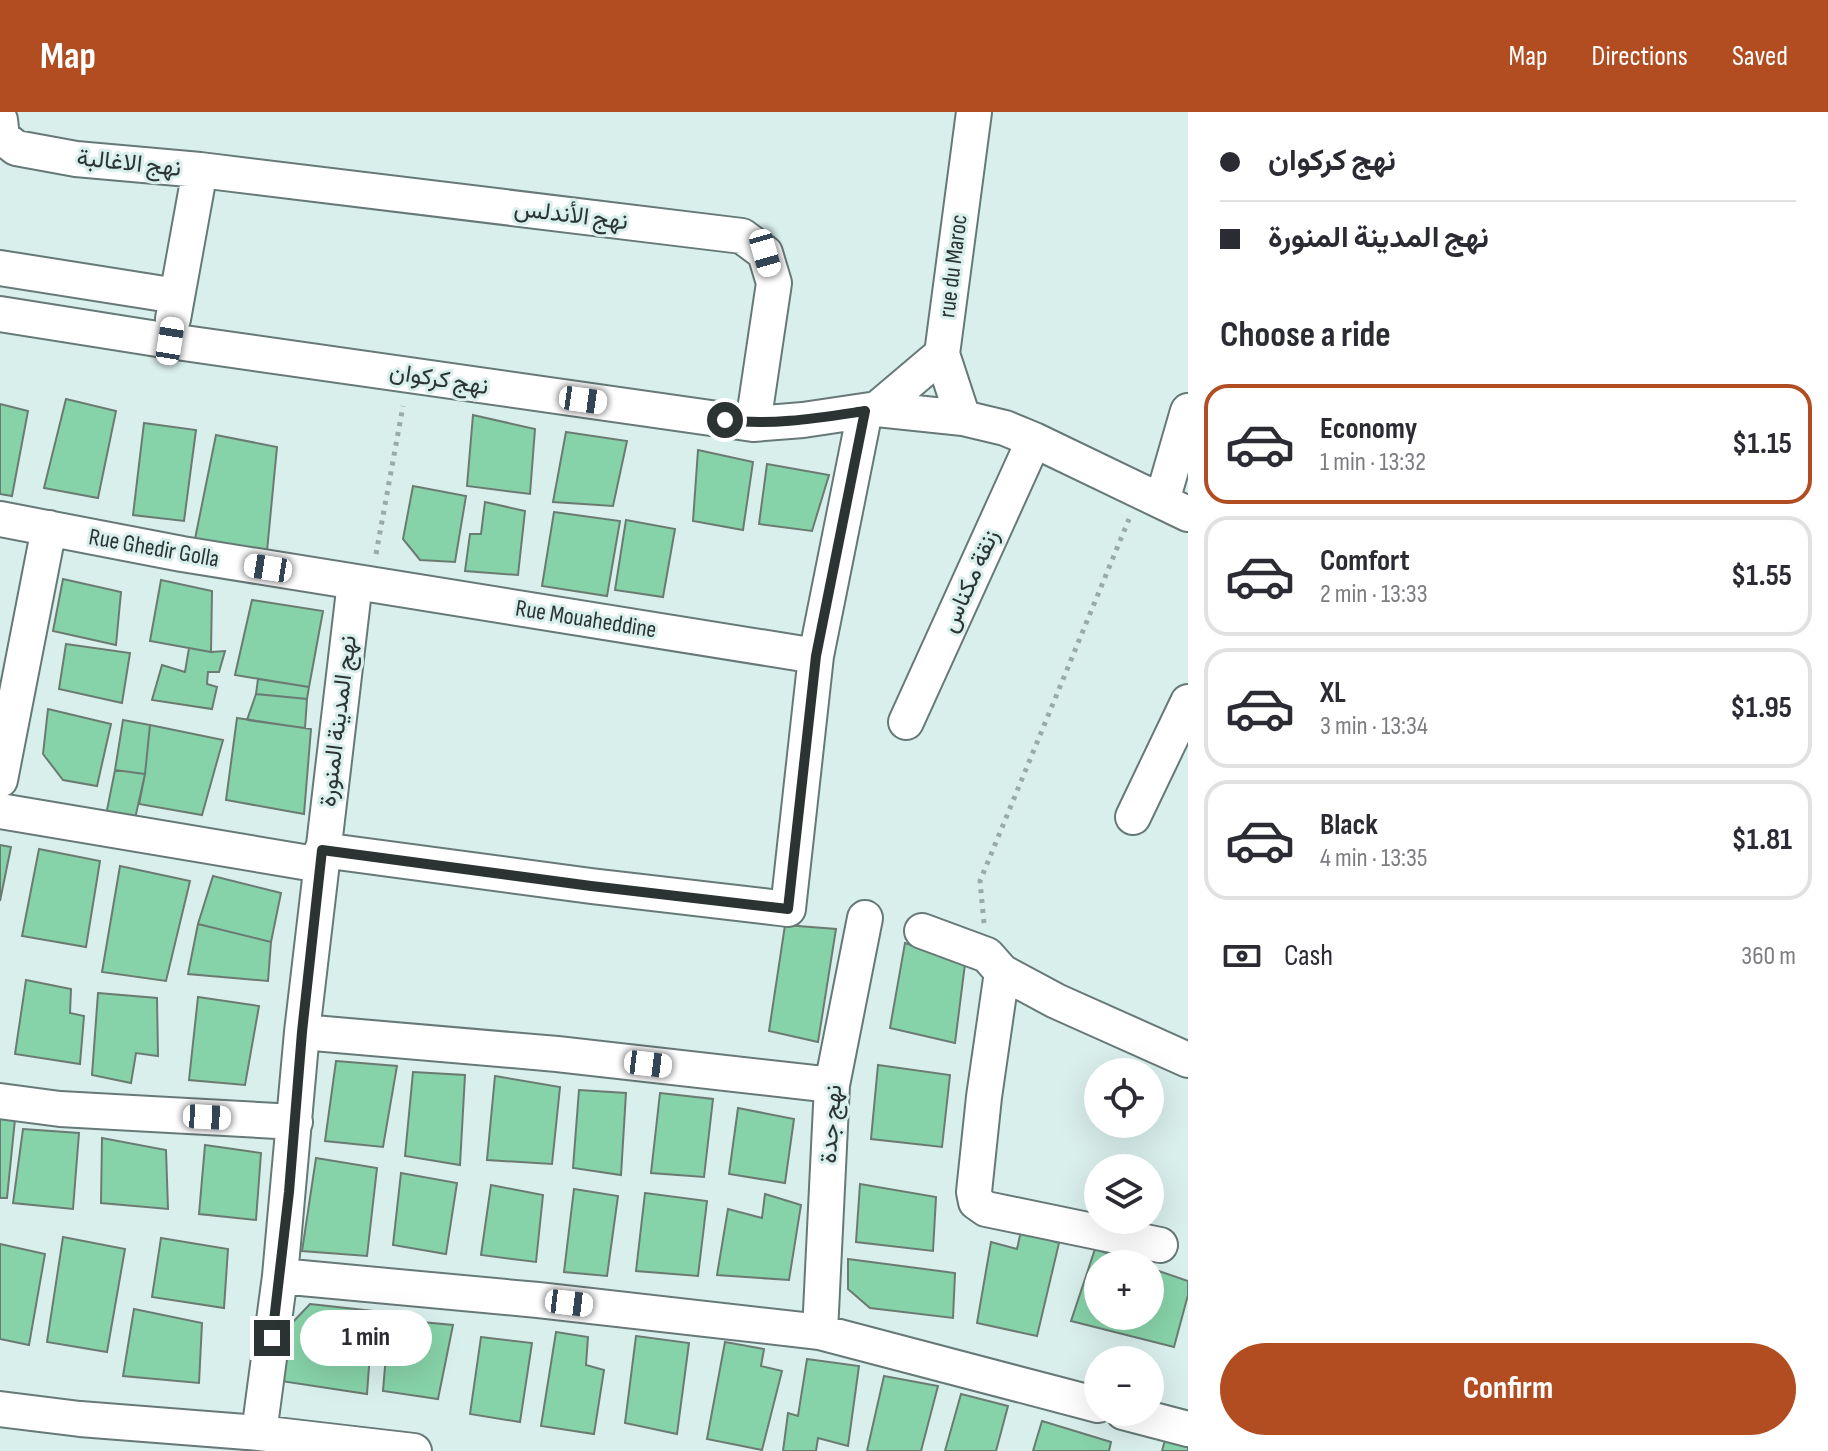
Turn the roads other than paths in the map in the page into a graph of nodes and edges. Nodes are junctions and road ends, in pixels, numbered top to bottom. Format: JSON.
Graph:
{"nodes":[{"id":1,"x":1,"y":112,"type":"edge"},
{"id":2,"x":974,"y":112,"type":"edge"},
{"id":3,"x":0,"y":119,"type":"edge"},
{"id":4,"x":200,"y":170,"type":"junction"},
{"id":5,"x":0,"y":268,"type":"edge"},
{"id":6,"x":177,"y":296,"type":"junction"},
{"id":7,"x":0,"y":314,"type":"edge"},
{"id":8,"x":170,"y":341,"type":"junction"},
{"id":9,"x":942,"y":354,"type":"junction"},
{"id":10,"x":871,"y":410,"type":"junction"},
{"id":11,"x":1188,"y":411,"type":"edge"},
{"id":12,"x":963,"y":418,"type":"junction"},
{"id":13,"x":753,"y":424,"type":"junction"},
{"id":14,"x":1034,"y":440,"type":"junction"},
{"id":15,"x":1163,"y":503,"type":"edge"},
{"id":16,"x":0,"y":519,"type":"edge"},
{"id":17,"x":49,"y":528,"type":"junction"},
{"id":18,"x":363,"y":583,"type":"junction"},
{"id":19,"x":816,"y":656,"type":"junction"},
{"id":20,"x":1188,"y":702,"type":"edge"},
{"id":21,"x":906,"y":722,"type":"dead end"},
{"id":22,"x":0,"y":780,"type":"edge"},
{"id":23,"x":0,"y":811,"type":"edge"},
{"id":24,"x":1133,"y":817,"type":"dead end"},
{"id":25,"x":322,"y":858,"type":"junction"},
{"id":26,"x":865,"y":918,"type":"dead end"},
{"id":27,"x":922,"y":931,"type":"dead end"},
{"id":28,"x":995,"y":964,"type":"junction"},
{"id":29,"x":302,"y":1032,"type":"junction"},
{"id":30,"x":1188,"y":1060,"type":"edge"},
{"id":31,"x":832,"y":1085,"type":"junction"},
{"id":32,"x":0,"y":1101,"type":"edge"},
{"id":33,"x":295,"y":1122,"type":"junction"},
{"id":34,"x":1160,"y":1245,"type":"dead end"},
{"id":35,"x":280,"y":1276,"type":"junction"},
{"id":36,"x":820,"y":1332,"type":"junction"},
{"id":37,"x":1084,"y":1401,"type":"edge"},
{"id":38,"x":0,"y":1409,"type":"edge"},
{"id":39,"x":1164,"y":1423,"type":"edge"},
{"id":40,"x":1188,"y":1429,"type":"edge"},
{"id":41,"x":259,"y":1433,"type":"junction"},
{"id":42,"x":414,"y":1451,"type":"edge"}],
"edges":[{"from":1,"to":3,"type":"street","name":"نهج الاغالبة"},
{"from":2,"to":9,"type":"street","name":"rue du Maroc"},
{"from":3,"to":4,"type":"street","name":"نهج الاغالبة"},
{"from":4,"to":6,"type":"street","name":"نهج الاغالبة"},
{"from":4,"to":13,"type":"street","name":"نهج الأندلس"},
{"from":5,"to":6,"type":"street"},
{"from":6,"to":8,"type":"street","name":"نهج الاغالبة"},
{"from":7,"to":8,"type":"street","name":"نهج كركوان"},
{"from":8,"to":13,"type":"street","name":"نهج كركوان"},
{"from":9,"to":10,"type":"street"},
{"from":9,"to":12,"type":"street","name":"rue du Maroc"},
{"from":10,"to":12,"type":"street"},
{"from":10,"to":13,"type":"street","name":"نهج كركوان"},
{"from":10,"to":19,"type":"street"},
{"from":11,"to":15,"type":"street"},
{"from":12,"to":14,"type":"street"},
{"from":14,"to":15,"type":"street"},
{"from":14,"to":21,"type":"street","name":"زنقة مكناس"},
{"from":16,"to":17,"type":"street","name":"Rue Ghedir Golla"},
{"from":17,"to":18,"type":"street","name":"Rue Ghedir Golla"},
{"from":17,"to":22,"type":"street"},
{"from":18,"to":19,"type":"street","name":"Rue Mouaheddine"},
{"from":18,"to":25,"type":"street","name":"نهج المدينة المنورة"},
{"from":19,"to":25,"type":"street"},
{"from":20,"to":24,"type":"street"},
{"from":23,"to":25,"type":"street"},
{"from":25,"to":29,"type":"street","name":"نهج المدينة المنورة"},
{"from":26,"to":31,"type":"street","name":"نهج جدة"},
{"from":27,"to":28,"type":"street"},
{"from":28,"to":30,"type":"street"},
{"from":28,"to":34,"type":"street"},
{"from":29,"to":31,"type":"street"},
{"from":29,"to":33,"type":"street","name":"نهج المدينة المنورة"},
{"from":31,"to":36,"type":"street","name":"نهج جدة"},
{"from":32,"to":33,"type":"street"},
{"from":33,"to":35,"type":"street","name":"نهج المدينة المنورة"},
{"from":35,"to":36,"type":"street"},
{"from":35,"to":41,"type":"street","name":"نهج المدينة المنورة"},
{"from":36,"to":37,"type":"street"},
{"from":38,"to":41,"type":"street"},
{"from":39,"to":40,"type":"street"},
{"from":41,"to":42,"type":"street"}]}
